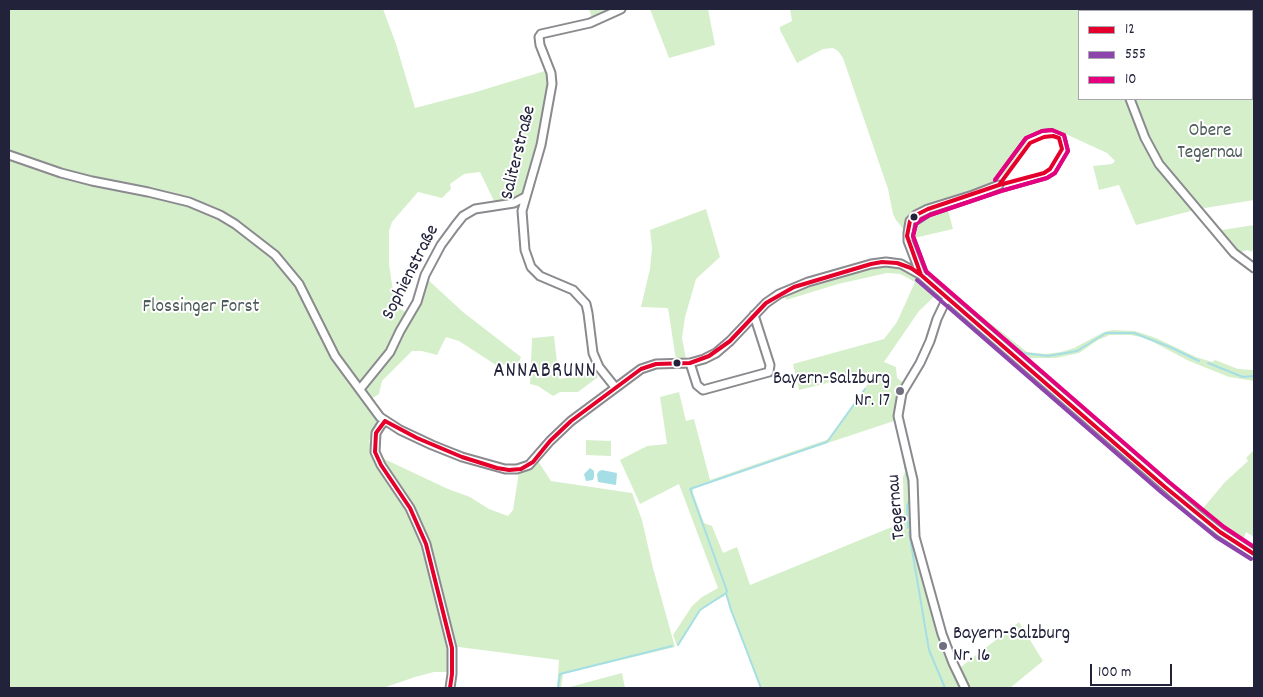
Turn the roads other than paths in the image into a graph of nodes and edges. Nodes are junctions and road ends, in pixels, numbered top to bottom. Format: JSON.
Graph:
{"nodes":[{"id":1,"x":621,"y":9,"type":"edge"},
{"id":2,"x":1130,"y":100,"type":"edge"},
{"id":3,"x":9,"y":155,"type":"edge"},
{"id":4,"x":999,"y":185,"type":"dead end"},
{"id":5,"x":525,"y":197,"type":"junction"},
{"id":6,"x":514,"y":203,"type":"junction"},
{"id":7,"x":522,"y":211,"type":"junction"},
{"id":8,"x":1254,"y":268,"type":"edge"},
{"id":9,"x":921,"y":274,"type":"junction"},
{"id":10,"x":947,"y":298,"type":"junction"},
{"id":11,"x":754,"y":315,"type":"junction"},
{"id":12,"x":690,"y":363,"type":"junction"},
{"id":13,"x":615,"y":387,"type":"junction"},
{"id":14,"x":360,"y":389,"type":"junction"},
{"id":15,"x":385,"y":421,"type":"junction"},
{"id":16,"x":1254,"y":554,"type":"edge"},
{"id":17,"x":450,"y":688,"type":"edge"},
{"id":18,"x":965,"y":688,"type":"edge"}],
"edges":[{"from":1,"to":5,"type":"street","name":"Saliterstraße"},
{"from":2,"to":8,"type":"street"},
{"from":3,"to":14,"type":"street"},
{"from":4,"to":9,"type":"street"},
{"from":5,"to":6,"type":"street","name":"Sophienstraße"},
{"from":5,"to":7,"type":"street","name":"Saliterstraße"},
{"from":6,"to":7,"type":"street"},
{"from":6,"to":14,"type":"street","name":"Sophienstraße"},
{"from":7,"to":13,"type":"street","name":"Saliterstraße"},
{"from":9,"to":10,"type":"street"},
{"from":9,"to":11,"type":"street"},
{"from":10,"to":16,"type":"street"},
{"from":10,"to":18,"type":"street","name":"Tegernau"},
{"from":11,"to":12,"type":"street"},
{"from":11,"to":12,"type":"street"},
{"from":12,"to":13,"type":"street"},
{"from":13,"to":15,"type":"street"},
{"from":14,"to":15,"type":"street"},
{"from":15,"to":17,"type":"street"}]}
